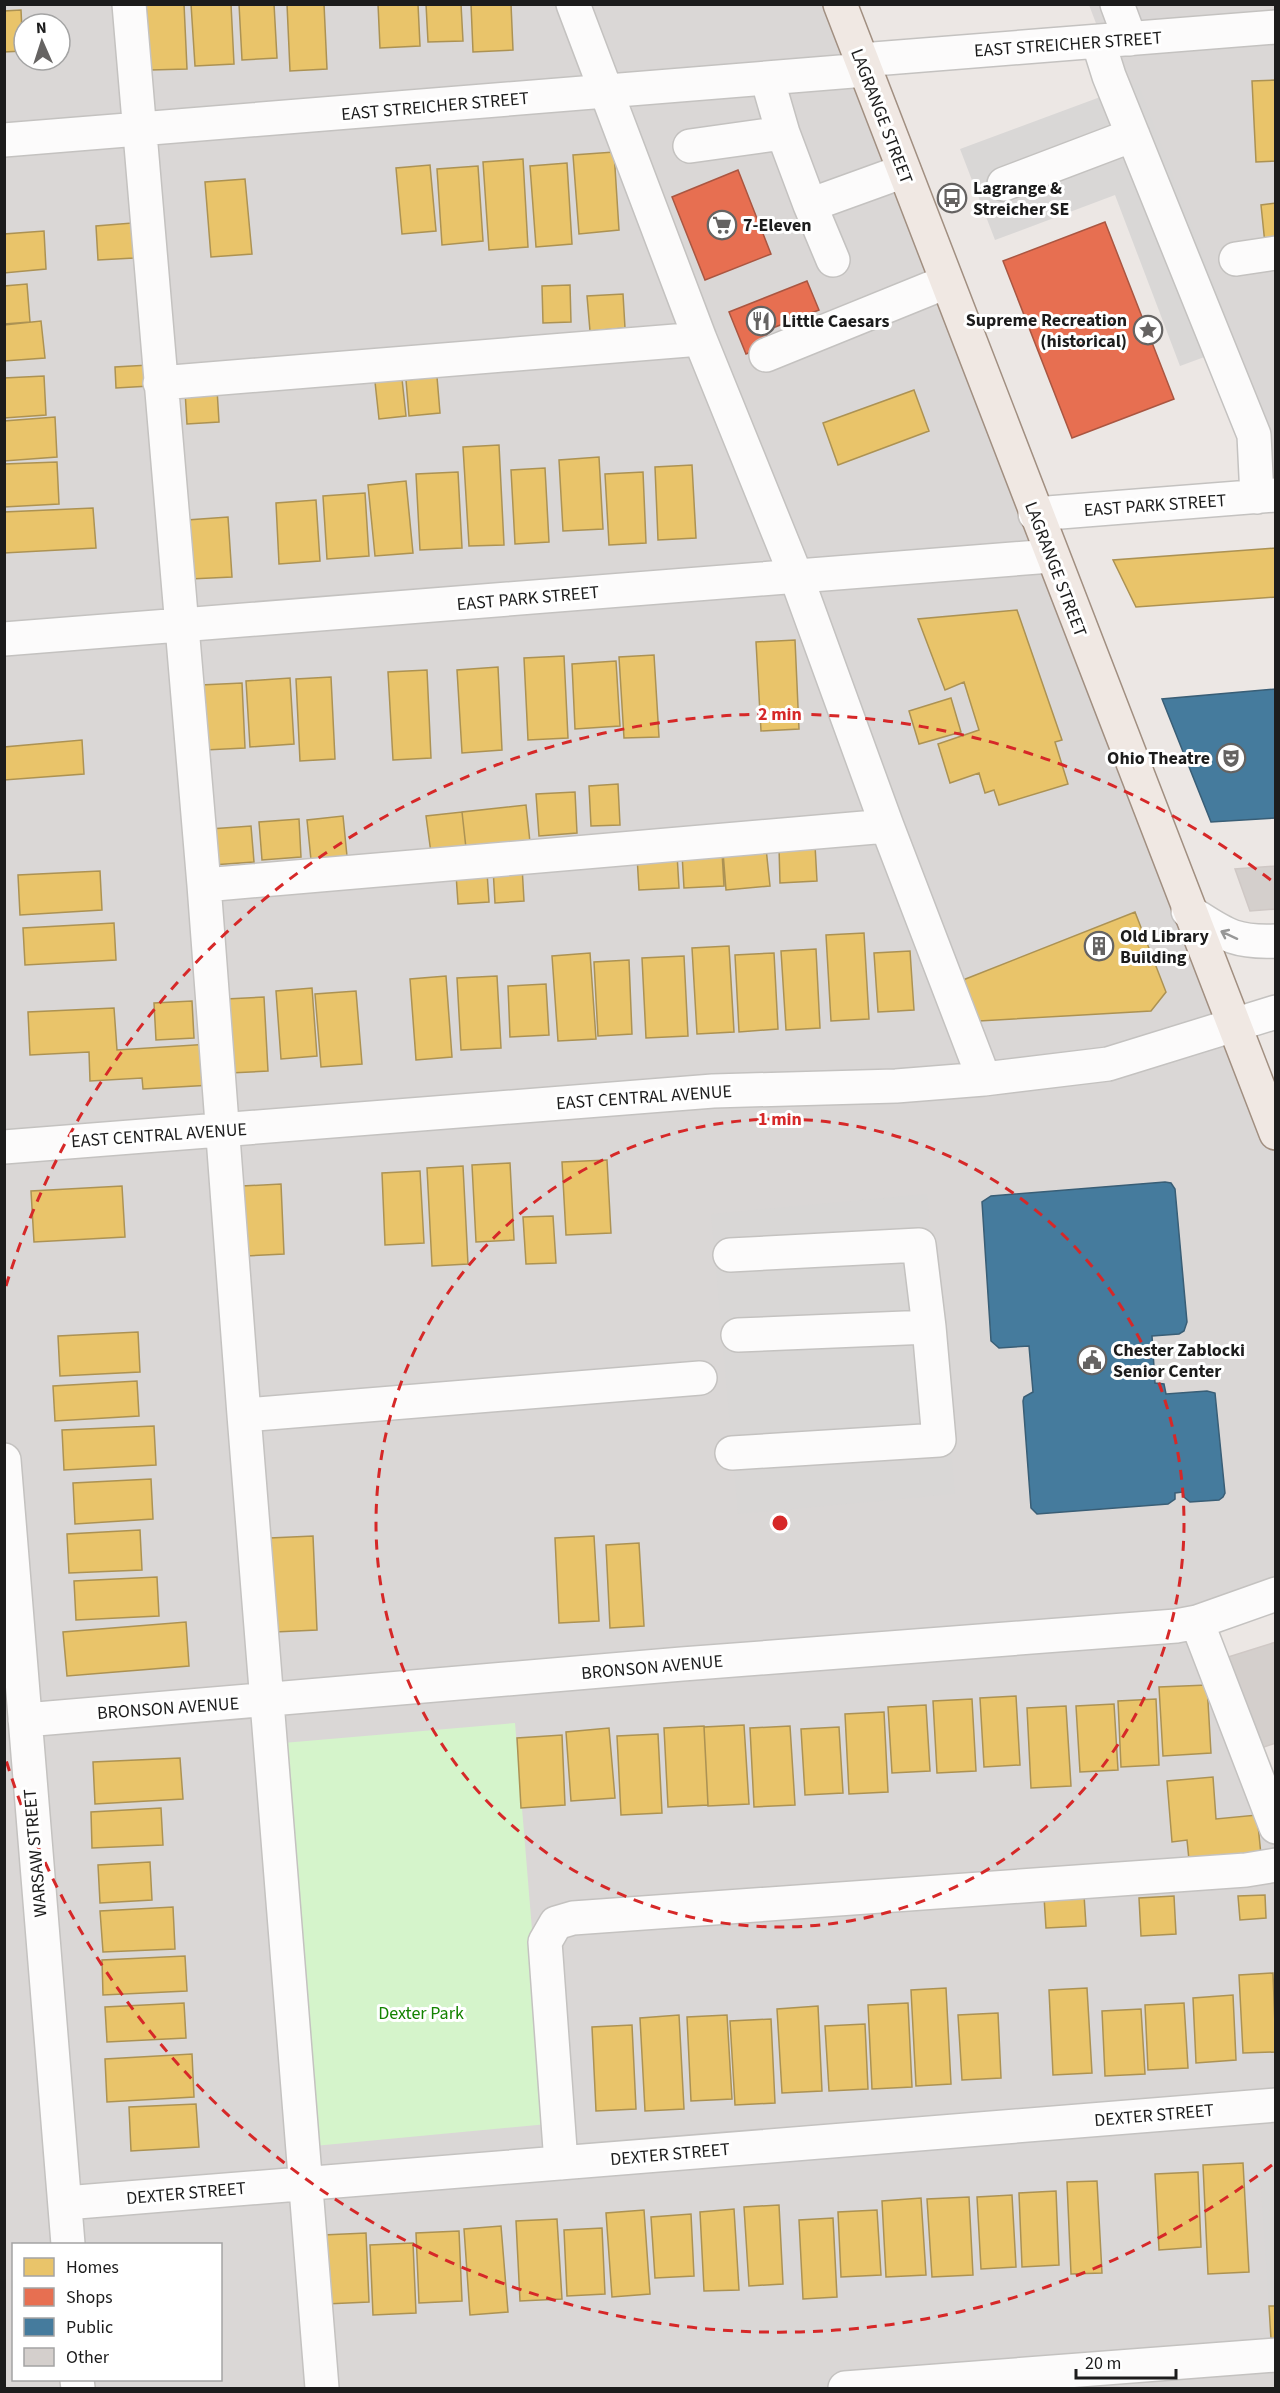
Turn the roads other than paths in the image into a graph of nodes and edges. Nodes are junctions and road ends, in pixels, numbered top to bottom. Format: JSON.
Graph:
{"nodes":[{"id":1,"x":129,"y":4,"type":"edge"},
{"id":2,"x":573,"y":4,"type":"edge"},
{"id":3,"x":840,"y":4,"type":"edge"},
{"id":4,"x":1117,"y":4,"type":"edge"},
{"id":5,"x":1275,"y":27,"type":"edge"},
{"id":6,"x":1130,"y":39,"type":"junction"},
{"id":7,"x":1098,"y":41,"type":"junction"},
{"id":8,"x":863,"y":65,"type":"junction"},
{"id":9,"x":767,"y":78,"type":"junction"},
{"id":10,"x":606,"y":91,"type":"junction"},
{"id":11,"x":139,"y":129,"type":"junction"},
{"id":12,"x":783,"y":134,"type":"junction"},
{"id":13,"x":1133,"y":135,"type":"junction"},
{"id":14,"x":4,"y":140,"type":"edge"},
{"id":15,"x":690,"y":146,"type":"dead end"},
{"id":16,"x":904,"y":171,"type":"junction"},
{"id":17,"x":1004,"y":184,"type":"dead end"},
{"id":18,"x":810,"y":205,"type":"junction"},
{"id":19,"x":1275,"y":253,"type":"edge"},
{"id":20,"x":1236,"y":259,"type":"dead end"},
{"id":21,"x":833,"y":260,"type":"dead end"},
{"id":22,"x":946,"y":282,"type":"junction"},
{"id":23,"x":700,"y":339,"type":"junction"},
{"id":24,"x":766,"y":355,"type":"dead end"},
{"id":25,"x":160,"y":383,"type":"junction"},
{"id":26,"x":1266,"y":496,"type":"edge"},
{"id":27,"x":1035,"y":514,"type":"junction"},
{"id":28,"x":1051,"y":556,"type":"junction"},
{"id":29,"x":796,"y":576,"type":"junction"},
{"id":30,"x":182,"y":625,"type":"junction"},
{"id":31,"x":4,"y":639,"type":"edge"},
{"id":32,"x":887,"y":826,"type":"junction"},
{"id":33,"x":204,"y":885,"type":"junction"},
{"id":34,"x":1188,"y":911,"type":"junction"},
{"id":35,"x":1275,"y":941,"type":"edge"},
{"id":36,"x":1275,"y":1012,"type":"edge"},
{"id":37,"x":1234,"y":1025,"type":"junction"},
{"id":38,"x":984,"y":1080,"type":"junction"},
{"id":39,"x":223,"y":1130,"type":"junction"},
{"id":40,"x":1275,"y":1133,"type":"edge"},
{"id":41,"x":4,"y":1147,"type":"edge"},
{"id":42,"x":730,"y":1255,"type":"dead end"},
{"id":43,"x":928,"y":1327,"type":"junction"},
{"id":44,"x":738,"y":1335,"type":"dead end"},
{"id":45,"x":700,"y":1378,"type":"dead end"},
{"id":46,"x":244,"y":1415,"type":"junction"},
{"id":47,"x":732,"y":1453,"type":"dead end"},
{"id":48,"x":4,"y":1460,"type":"edge"},
{"id":49,"x":1275,"y":1594,"type":"edge"},
{"id":50,"x":1197,"y":1622,"type":"junction"},
{"id":51,"x":267,"y":1701,"type":"junction"},
{"id":52,"x":18,"y":1731,"type":"edge"},
{"id":53,"x":1275,"y":1827,"type":"edge"},
{"id":54,"x":1275,"y":1865,"type":"edge"},
{"id":55,"x":1275,"y":2105,"type":"edge"},
{"id":56,"x":561,"y":2163,"type":"junction"},
{"id":57,"x":306,"y":2183,"type":"junction"},
{"id":58,"x":65,"y":2203,"type":"junction"},
{"id":59,"x":68,"y":2243,"type":"edge"},
{"id":60,"x":1275,"y":2355,"type":"edge"},
{"id":61,"x":322,"y":2388,"type":"edge"},
{"id":62,"x":845,"y":2388,"type":"edge"}],
"edges":[{"from":1,"to":11,"type":"street"},
{"from":2,"to":10,"type":"street"},
{"from":3,"to":8,"type":"main road","name":"LAGRANGE STREET"},
{"from":4,"to":6,"type":"street"},
{"from":5,"to":6,"type":"street","name":"EAST STREICHER STREET"},
{"from":6,"to":7,"type":"street","name":"EAST STREICHER STREET"},
{"from":7,"to":8,"type":"street","name":"EAST STREICHER STREET"},
{"from":7,"to":13,"type":"street"},
{"from":8,"to":9,"type":"street","name":"EAST STREICHER STREET"},
{"from":8,"to":16,"type":"main road","name":"LAGRANGE STREET"},
{"from":9,"to":10,"type":"street","name":"EAST STREICHER STREET"},
{"from":9,"to":12,"type":"street"},
{"from":10,"to":11,"type":"street","name":"EAST STREICHER STREET"},
{"from":10,"to":23,"type":"street"},
{"from":11,"to":14,"type":"street","name":"EAST STREICHER STREET"},
{"from":11,"to":25,"type":"street"},
{"from":12,"to":15,"type":"street"},
{"from":12,"to":18,"type":"street"},
{"from":13,"to":17,"type":"street"},
{"from":13,"to":26,"type":"street"},
{"from":16,"to":18,"type":"street"},
{"from":16,"to":22,"type":"main road","name":"LAGRANGE STREET"},
{"from":18,"to":21,"type":"street"},
{"from":19,"to":20,"type":"street"},
{"from":22,"to":24,"type":"street"},
{"from":22,"to":27,"type":"main road","name":"LAGRANGE STREET"},
{"from":23,"to":25,"type":"street"},
{"from":23,"to":29,"type":"street"},
{"from":25,"to":30,"type":"street"},
{"from":26,"to":27,"type":"street","name":"EAST PARK STREET"},
{"from":27,"to":28,"type":"main road","name":"LAGRANGE STREET"},
{"from":28,"to":29,"type":"street","name":"EAST PARK STREET"},
{"from":28,"to":34,"type":"main road","name":"LAGRANGE STREET"},
{"from":29,"to":30,"type":"street","name":"EAST PARK STREET"},
{"from":29,"to":32,"type":"street"},
{"from":30,"to":31,"type":"street","name":"EAST PARK STREET"},
{"from":30,"to":33,"type":"street"},
{"from":32,"to":33,"type":"street"},
{"from":32,"to":38,"type":"street"},
{"from":33,"to":39,"type":"street"},
{"from":35,"to":34,"type":"street","one_way":true},
{"from":34,"to":37,"type":"main road","name":"LAGRANGE STREET"},
{"from":36,"to":37,"type":"street","name":"EAST CENTRAL AVENUE"},
{"from":37,"to":38,"type":"street","name":"EAST CENTRAL AVENUE"},
{"from":37,"to":40,"type":"main road","name":"LAGRANGE STREET"},
{"from":38,"to":39,"type":"street","name":"EAST CENTRAL AVENUE"},
{"from":39,"to":41,"type":"street","name":"EAST CENTRAL AVENUE"},
{"from":39,"to":46,"type":"street"},
{"from":42,"to":43,"type":"street"},
{"from":43,"to":44,"type":"street"},
{"from":43,"to":47,"type":"street"},
{"from":45,"to":46,"type":"street"},
{"from":46,"to":51,"type":"street"},
{"from":48,"to":52,"type":"street","name":"WARSAW STREET"},
{"from":49,"to":50,"type":"street","name":"BRONSON AVENUE"},
{"from":50,"to":51,"type":"street","name":"BRONSON AVENUE"},
{"from":50,"to":53,"type":"street"},
{"from":51,"to":52,"type":"street","name":"BRONSON AVENUE"},
{"from":51,"to":57,"type":"street"},
{"from":52,"to":58,"type":"street","name":"WARSAW STREET"},
{"from":54,"to":56,"type":"street"},
{"from":55,"to":56,"type":"street","name":"DEXTER STREET"},
{"from":56,"to":57,"type":"street","name":"DEXTER STREET"},
{"from":57,"to":58,"type":"street","name":"DEXTER STREET"},
{"from":57,"to":61,"type":"street"},
{"from":58,"to":59,"type":"street","name":"WARSAW STREET"},
{"from":60,"to":62,"type":"street"}]}
